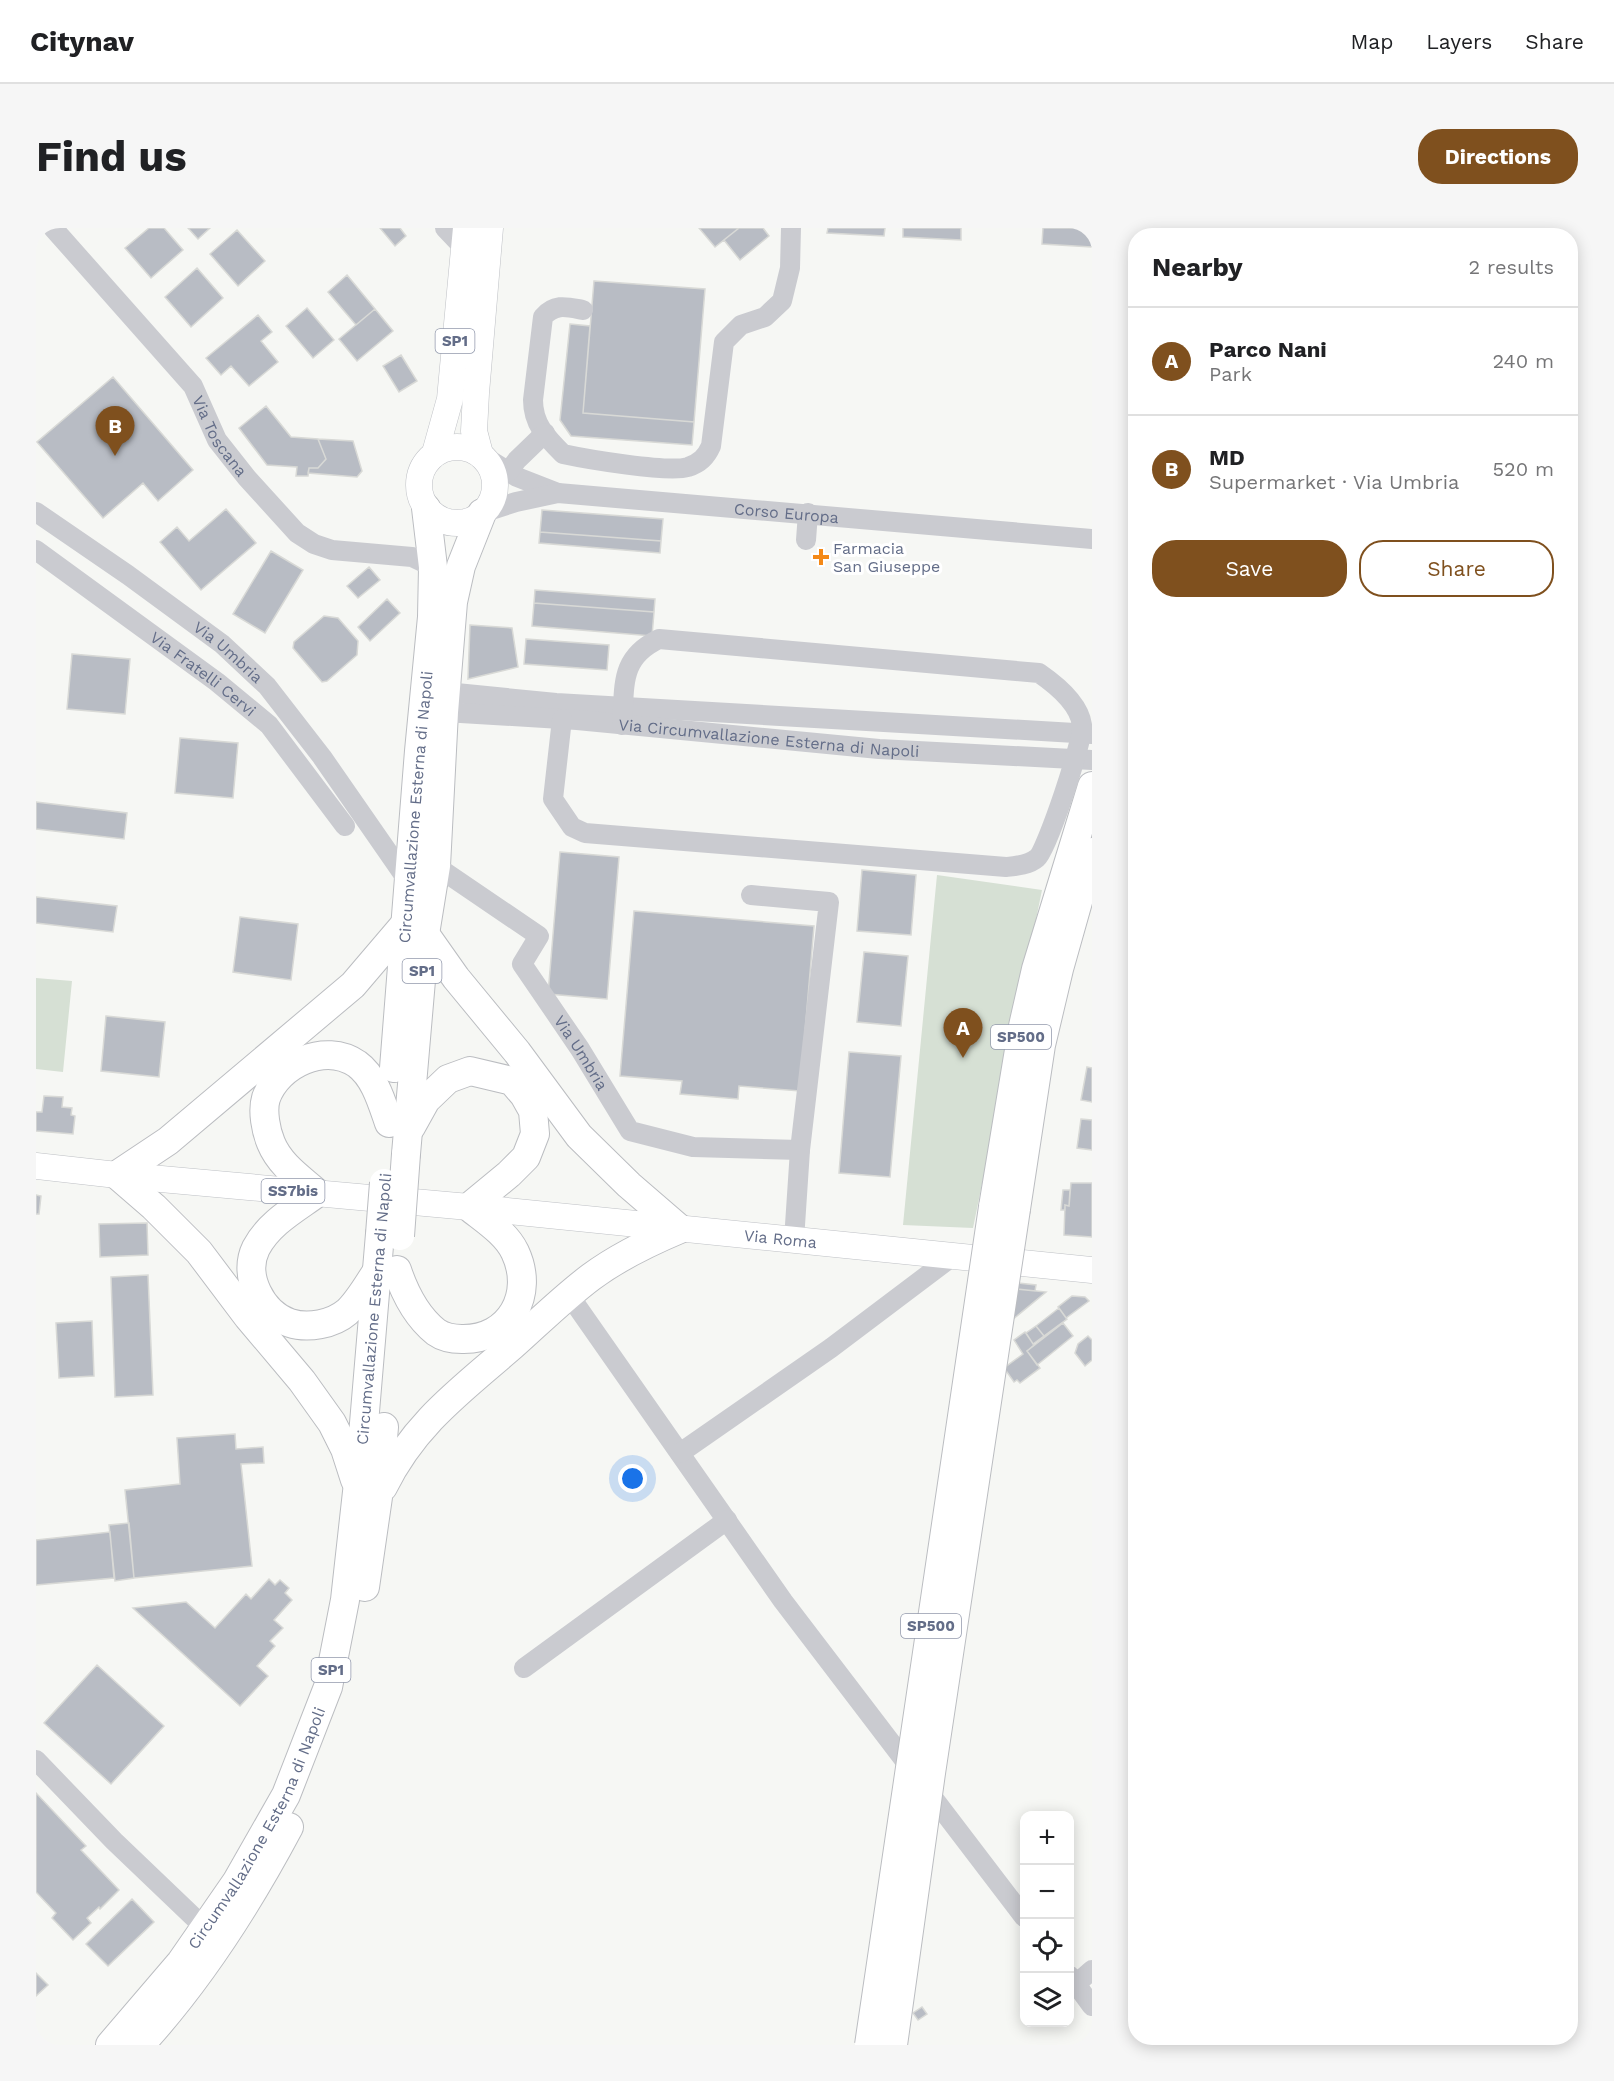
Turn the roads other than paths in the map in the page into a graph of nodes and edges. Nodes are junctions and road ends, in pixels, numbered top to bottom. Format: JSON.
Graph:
{"nodes":[{"id":1,"x":53,"y":228,"type":"edge"},
{"id":2,"x":446,"y":228,"type":"edge"},
{"id":3,"x":490,"y":228,"type":"edge"},
{"id":4,"x":791,"y":228,"type":"edge"},
{"id":5,"x":465,"y":238,"type":"edge"},
{"id":6,"x":583,"y":310,"type":"dead end"},
{"id":7,"x":545,"y":434,"type":"junction"},
{"id":8,"x":435,"y":453,"type":"junction"},
{"id":9,"x":480,"y":454,"type":"junction"},
{"id":10,"x":508,"y":472,"type":"junction"},
{"id":11,"x":558,"y":493,"type":"junction"},
{"id":12,"x":426,"y":508,"type":"junction"},
{"id":13,"x":36,"y":512,"type":"edge"},
{"id":14,"x":482,"y":513,"type":"junction"},
{"id":15,"x":808,"y":513,"type":"junction"},
{"id":16,"x":1092,"y":539,"type":"edge"},
{"id":17,"x":806,"y":540,"type":"dead end"},
{"id":18,"x":36,"y":550,"type":"edge"},
{"id":19,"x":433,"y":567,"type":"junction"},
{"id":20,"x":445,"y":702,"type":"junction"},
{"id":21,"x":622,"y":716,"type":"junction"},
{"id":22,"x":562,"y":720,"type":"junction"},
{"id":23,"x":1086,"y":733,"type":"edge"},
{"id":24,"x":1083,"y":759,"type":"edge"},
{"id":25,"x":1092,"y":786,"type":"edge"},
{"id":26,"x":345,"y":826,"type":"dead end"},
{"id":27,"x":412,"y":830,"type":"junction"},
{"id":28,"x":378,"y":837,"type":"junction"},
{"id":29,"x":436,"y":866,"type":"junction"},
{"id":30,"x":1081,"y":866,"type":"edge"},
{"id":31,"x":408,"y":881,"type":"junction"},
{"id":32,"x":752,"y":895,"type":"dead end"},
{"id":33,"x":415,"y":929,"type":"junction"},
{"id":34,"x":398,"y":1140,"type":"junction"},
{"id":35,"x":800,"y":1150,"type":"junction"},
{"id":36,"x":36,"y":1166,"type":"edge"},
{"id":37,"x":117,"y":1175,"type":"junction"},
{"id":38,"x":317,"y":1193,"type":"junction"},
{"id":39,"x":469,"y":1207,"type":"junction"},
{"id":40,"x":1004,"y":1208,"type":"junction"},
{"id":41,"x":680,"y":1229,"type":"junction"},
{"id":42,"x":794,"y":1240,"type":"junction"},
{"id":43,"x":953,"y":1256,"type":"junction"},
{"id":44,"x":1092,"y":1270,"type":"edge"},
{"id":45,"x":387,"y":1271,"type":"junction"},
{"id":46,"x":569,"y":1295,"type":"junction"},
{"id":47,"x":680,"y":1453,"type":"junction"},
{"id":48,"x":368,"y":1492,"type":"junction"},
{"id":49,"x":727,"y":1520,"type":"junction"},
{"id":50,"x":524,"y":1668,"type":"dead end"},
{"id":51,"x":36,"y":1760,"type":"edge"},
{"id":52,"x":1020,"y":1912,"type":"edge"},
{"id":53,"x":205,"y":1928,"type":"junction"},
{"id":54,"x":1092,"y":1970,"type":"edge"},
{"id":55,"x":1074,"y":1979,"type":"edge"},
{"id":56,"x":1074,"y":1981,"type":"edge"},
{"id":57,"x":1092,"y":2006,"type":"edge"},
{"id":58,"x":110,"y":2045,"type":"edge"},
{"id":59,"x":140,"y":2045,"type":"edge"},
{"id":60,"x":869,"y":2045,"type":"edge"},
{"id":61,"x":893,"y":2045,"type":"edge"}],
"edges":[{"from":1,"to":19,"type":"street","name":"Via Toscana"},
{"from":2,"to":5,"type":"street"},
{"from":3,"to":9,"type":"main road","number":"SP1"},
{"from":4,"to":7,"type":"street"},
{"from":5,"to":8,"type":"main road","number":"SP1"},
{"from":6,"to":7,"type":"street"},
{"from":7,"to":10,"type":"street"},
{"from":8,"to":9,"type":"main road"},
{"from":8,"to":12,"type":"main road"},
{"from":9,"to":10,"type":"street"},
{"from":9,"to":14,"type":"main road"},
{"from":10,"to":11,"type":"street"},
{"from":11,"to":14,"type":"street","name":"Corso Europa"},
{"from":11,"to":15,"type":"street","name":"Corso Europa"},
{"from":12,"to":14,"type":"main road"},
{"from":12,"to":19,"type":"highway","name":"Circumvallazione Esterna di Napoli","number":"SP1"},
{"from":13,"to":28,"type":"street","name":"Via Umbria"},
{"from":14,"to":20,"type":"highway","name":"Circumvallazione Esterna di Napoli","number":"SP1"},
{"from":15,"to":16,"type":"street","name":"Corso Europa"},
{"from":15,"to":17,"type":"street"},
{"from":18,"to":26,"type":"street","name":"Via Fratelli Cervi"},
{"from":19,"to":27,"type":"highway","name":"Circumvallazione Esterna di Napoli","number":"SP1"},
{"from":20,"to":21,"type":"street","name":"Via Circumvallazione Esterna di Napoli"},
{"from":20,"to":22,"type":"street","name":"Via Circumvallazione Esterna di Napoli"},
{"from":20,"to":29,"type":"highway","name":"Circumvallazione Esterna di Napoli","number":"SP1"},
{"from":21,"to":22,"type":"street","name":"Via Circumvallazione Esterna di Napoli"},
{"from":21,"to":23,"type":"street","name":"Via Circumvallazione Esterna di Napoli"},
{"from":21,"to":23,"type":"street"},
{"from":21,"to":24,"type":"street","name":"Via Circumvallazione Esterna di Napoli"},
{"from":22,"to":24,"type":"street"},
{"from":23,"to":24,"type":"street"},
{"from":25,"to":30,"type":"highway","number":"SP500"},
{"from":27,"to":28,"type":"street"},
{"from":27,"to":31,"type":"highway","name":"Circumvallazione Esterna di Napoli","number":"SP1"},
{"from":28,"to":31,"type":"street","name":"Via Umbria"},
{"from":29,"to":33,"type":"highway","name":"Circumvallazione Esterna di Napoli","number":"SP1"},
{"from":29,"to":35,"type":"street","name":"Via Umbria"},
{"from":30,"to":40,"type":"highway","number":"SP500"},
{"from":31,"to":33,"type":"highway","name":"Circumvallazione Esterna di Napoli","number":"SP1"},
{"from":32,"to":35,"type":"street"},
{"from":33,"to":34,"type":"highway","name":"Circumvallazione Esterna di Napoli","number":"SP1"},
{"from":33,"to":37,"type":"highway"},
{"from":33,"to":41,"type":"highway"},
{"from":34,"to":38,"type":"highway"},
{"from":34,"to":39,"type":"highway"},
{"from":34,"to":45,"type":"highway","name":"Circumvallazione Esterna di Napoli","number":"SP1","bridge":true},
{"from":35,"to":42,"type":"street"},
{"from":36,"to":37,"type":"main road","number":"SS7bis"},
{"from":37,"to":38,"type":"main road","number":"SS7bis"},
{"from":37,"to":48,"type":"highway"},
{"from":38,"to":39,"type":"main road","number":"SS7bis"},
{"from":38,"to":45,"type":"highway"},
{"from":39,"to":41,"type":"main road","name":"Via Roma"},
{"from":39,"to":45,"type":"highway"},
{"from":40,"to":60,"type":"highway","number":"SP500","bridge":true},
{"from":40,"to":61,"type":"highway","number":"SP500","bridge":true},
{"from":41,"to":42,"type":"main road","name":"Via Roma"},
{"from":41,"to":46,"type":"highway"},
{"from":42,"to":43,"type":"main road","name":"Via Roma"},
{"from":43,"to":44,"type":"main road","name":"Via Roma"},
{"from":43,"to":47,"type":"street"},
{"from":45,"to":48,"type":"highway","name":"Circumvallazione Esterna di Napoli","number":"SP1"},
{"from":46,"to":47,"type":"street"},
{"from":46,"to":48,"type":"highway"},
{"from":47,"to":49,"type":"street"},
{"from":48,"to":53,"type":"highway","name":"Circumvallazione Esterna di Napoli","number":"SP1"},
{"from":48,"to":59,"type":"highway","name":"Circumvallazione Esterna di Napoli","number":"SP1"},
{"from":49,"to":50,"type":"street"},
{"from":49,"to":52,"type":"street"},
{"from":51,"to":53,"type":"street"},
{"from":53,"to":58,"type":"highway","name":"Circumvallazione Esterna di Napoli","number":"SP1"},
{"from":54,"to":55,"type":"street"},
{"from":56,"to":57,"type":"street"}]}
